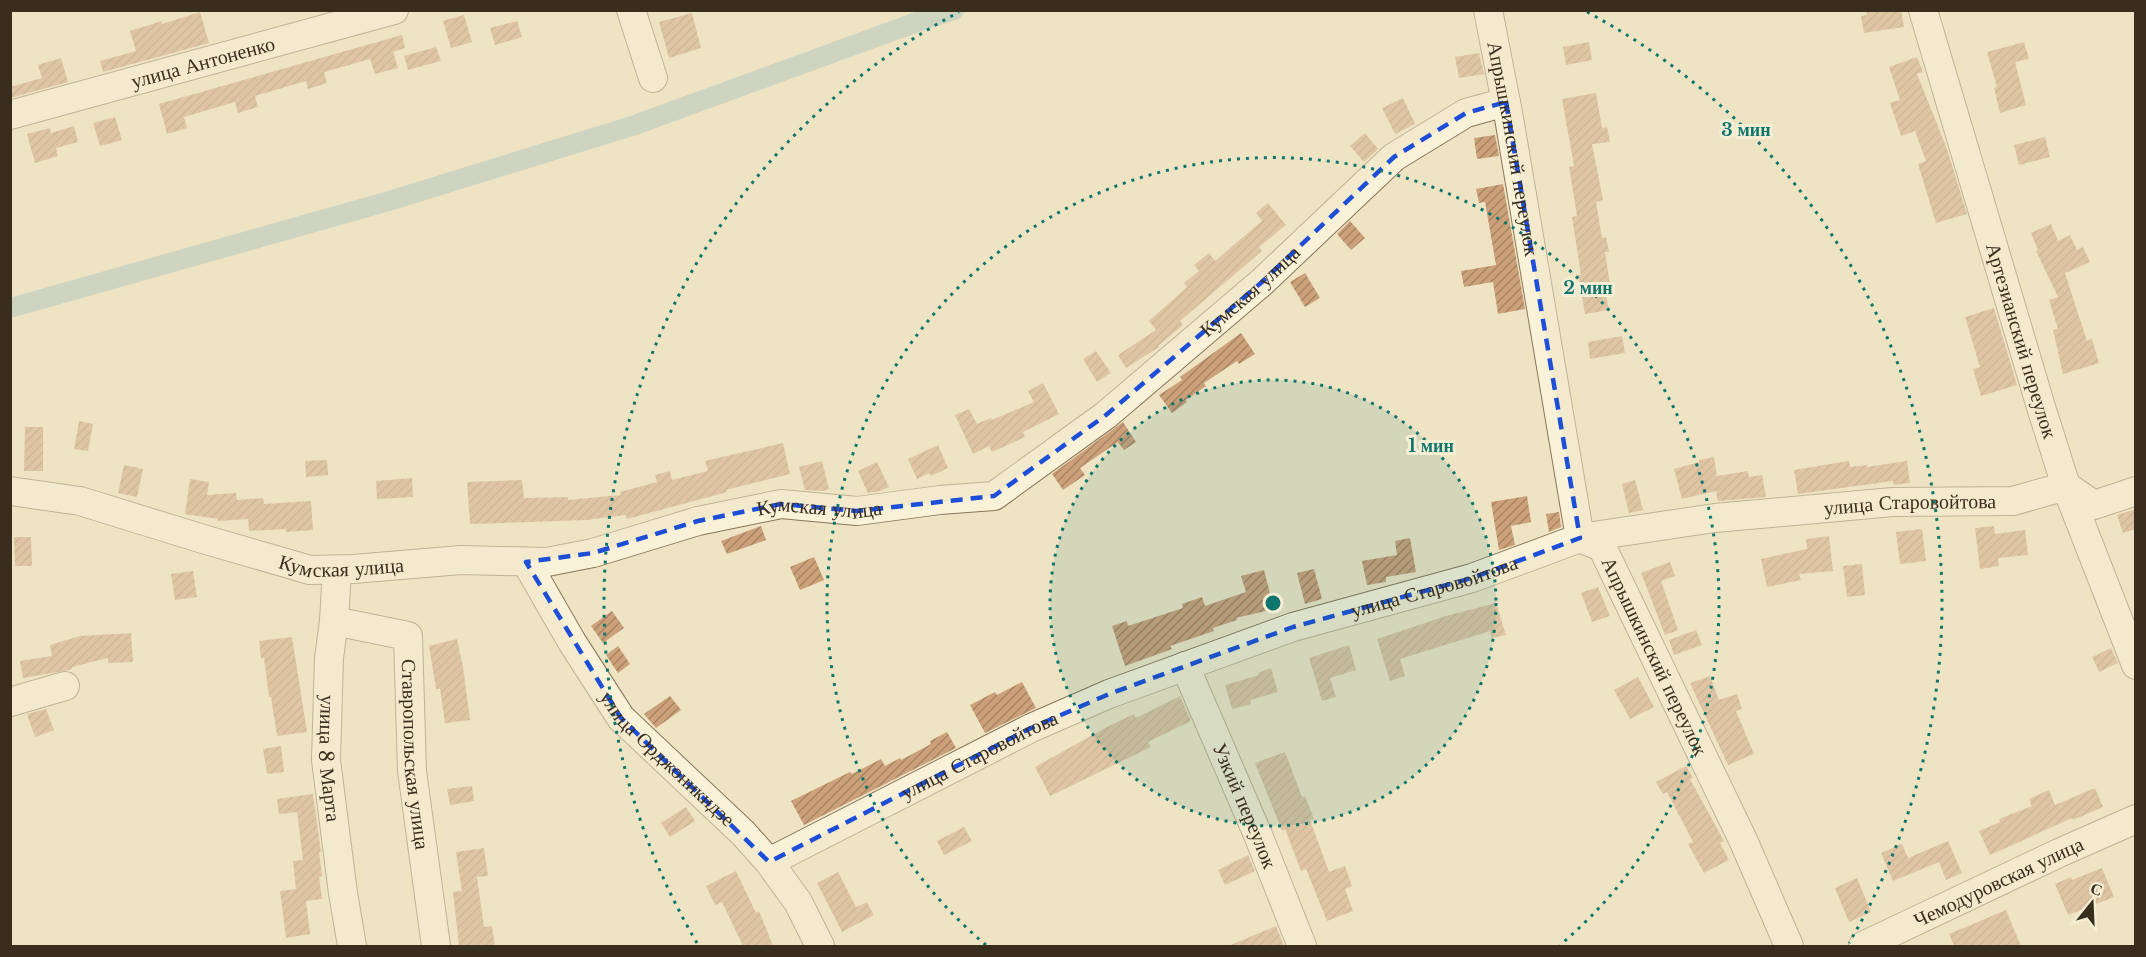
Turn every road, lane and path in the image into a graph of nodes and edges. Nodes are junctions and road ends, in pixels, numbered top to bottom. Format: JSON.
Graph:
{"nodes":[{"id":1,"x":394,"y":10,"type":"edge"},
{"id":2,"x":631,"y":10,"type":"edge"},
{"id":3,"x":1488,"y":10,"type":"edge"},
{"id":4,"x":1923,"y":10,"type":"edge"},
{"id":5,"x":653,"y":78,"type":"dead end"},
{"id":6,"x":1506,"y":102,"type":"junction"},
{"id":7,"x":10,"y":115,"type":"edge"},
{"id":8,"x":2066,"y":486,"type":"junction"},
{"id":9,"x":2136,"y":491,"type":"edge"},
{"id":10,"x":10,"y":492,"type":"edge"},
{"id":11,"x":1580,"y":538,"type":"junction"},
{"id":12,"x":526,"y":562,"type":"junction"},
{"id":13,"x":337,"y":570,"type":"junction"},
{"id":14,"x":334,"y":621,"type":"junction"},
{"id":15,"x":2136,"y":665,"type":"edge"},
{"id":16,"x":1185,"y":666,"type":"junction"},
{"id":17,"x":65,"y":686,"type":"dead end"},
{"id":18,"x":10,"y":702,"type":"edge"},
{"id":19,"x":2136,"y":819,"type":"edge"},
{"id":20,"x":769,"y":862,"type":"junction"},
{"id":21,"x":352,"y":946,"type":"edge"},
{"id":22,"x":436,"y":946,"type":"edge"},
{"id":23,"x":820,"y":946,"type":"edge"},
{"id":24,"x":1302,"y":946,"type":"edge"},
{"id":25,"x":1789,"y":946,"type":"edge"},
{"id":26,"x":1863,"y":946,"type":"edge"}],
"edges":[{"from":1,"to":7,"type":"street","name":"улица Антоненко"},
{"from":2,"to":5,"type":"street"},
{"from":3,"to":6,"type":"street","name":"Апрышкинский переулок"},
{"from":4,"to":8,"type":"street","name":"Артезианский переулок"},
{"from":6,"to":11,"type":"street","name":"Апрышкинский переулок"},
{"from":6,"to":12,"type":"street","name":"Кумская улица"},
{"from":8,"to":9,"type":"street"},
{"from":8,"to":11,"type":"street","name":"улица Старовойтова"},
{"from":8,"to":15,"type":"street","name":"Артезианский переулок"},
{"from":10,"to":13,"type":"street","name":"Кумская улица"},
{"from":11,"to":16,"type":"street","name":"улица Старовойтова"},
{"from":11,"to":25,"type":"street","name":"Апрышкинский переулок"},
{"from":12,"to":13,"type":"street","name":"Кумская улица"},
{"from":12,"to":20,"type":"street","name":"улица Орджоникидзе"},
{"from":13,"to":14,"type":"street","name":"улица 8 Марта"},
{"from":14,"to":21,"type":"street","name":"улица 8 Марта"},
{"from":14,"to":22,"type":"street","name":"Ставропольская улица"},
{"from":16,"to":20,"type":"street","name":"улица Старовойтова"},
{"from":16,"to":24,"type":"street","name":"Узкий переулок"},
{"from":17,"to":18,"type":"street"},
{"from":19,"to":26,"type":"street","name":"Чемодуровская улица"},
{"from":20,"to":23,"type":"street","name":"улица Орджоникидзе"}]}
